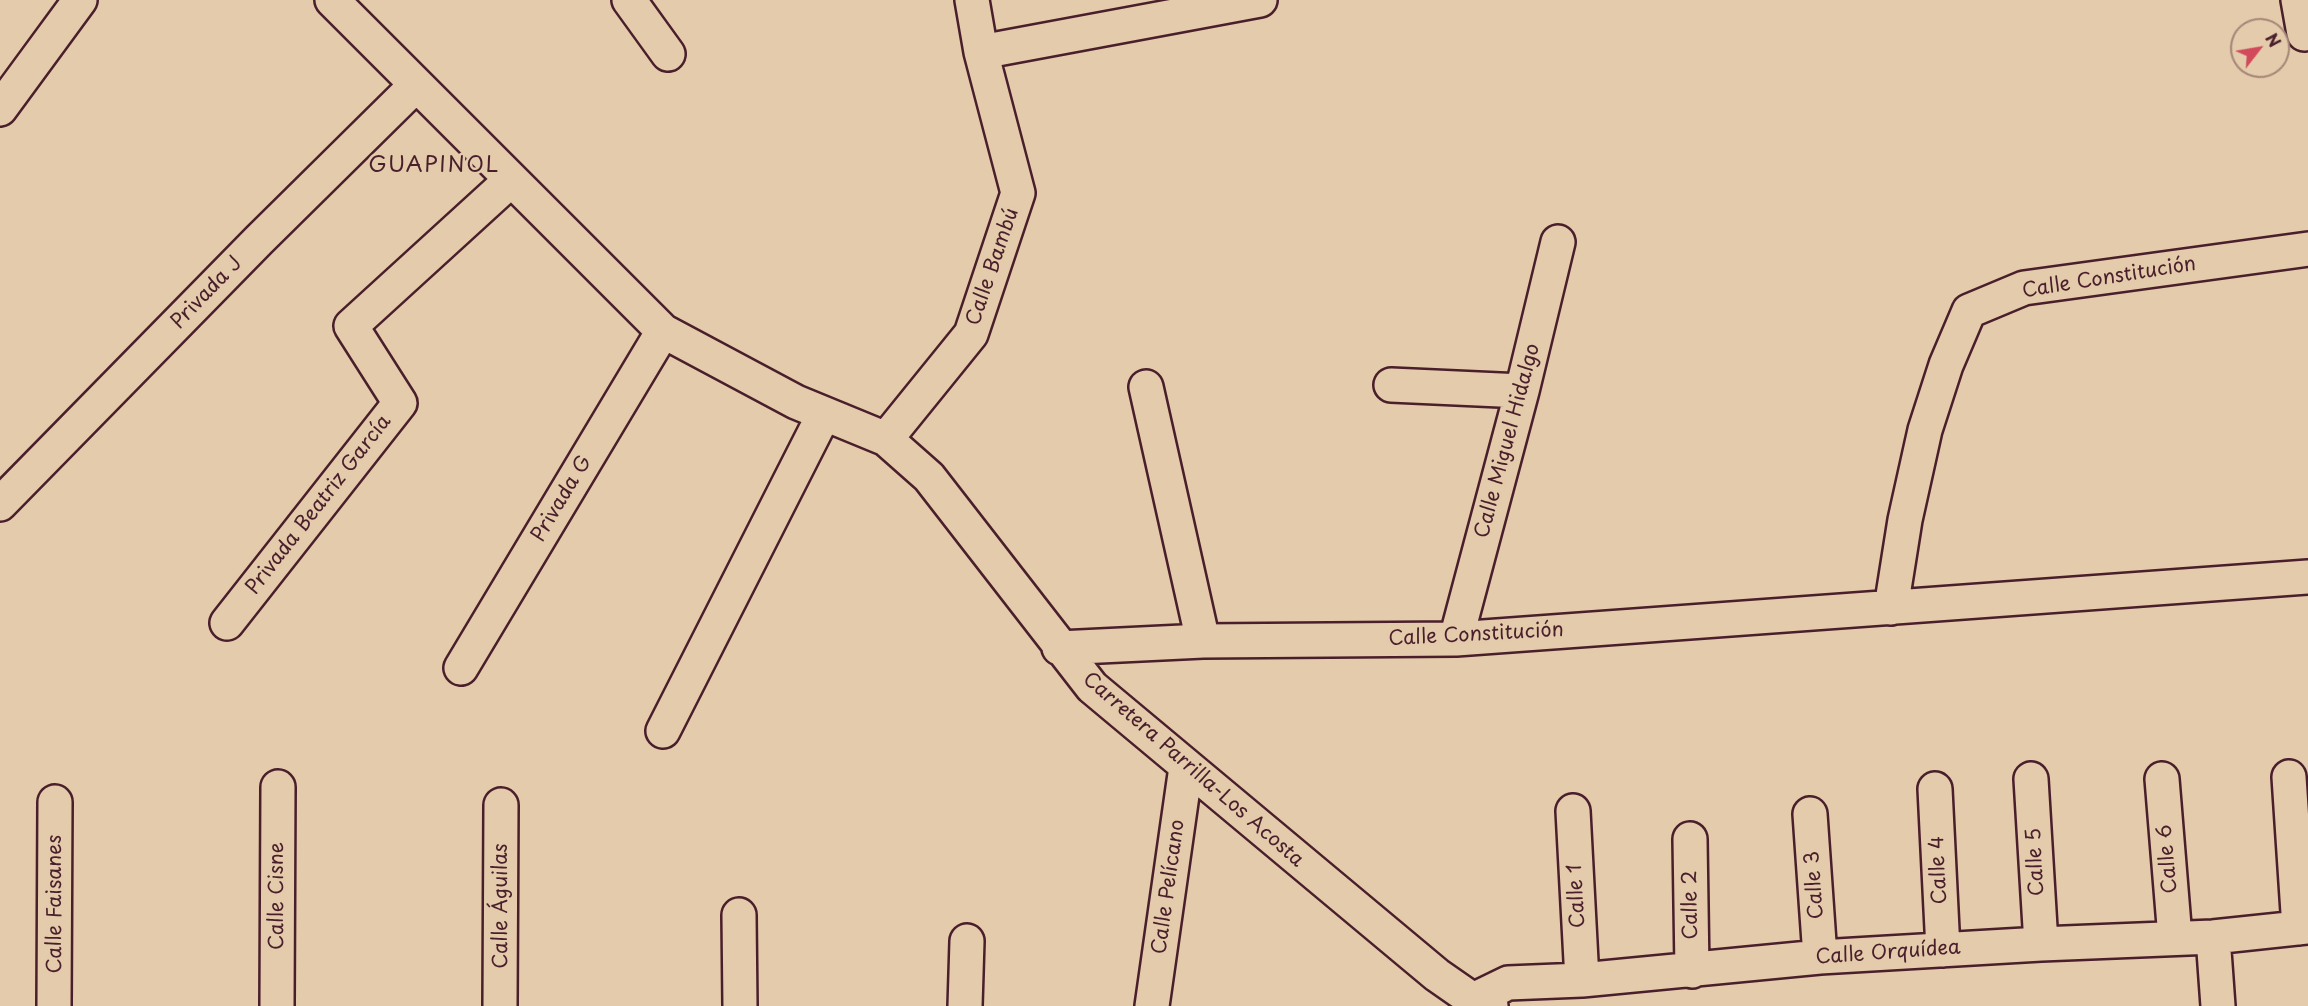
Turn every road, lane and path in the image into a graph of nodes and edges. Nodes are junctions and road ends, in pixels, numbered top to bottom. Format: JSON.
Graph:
{"nodes":[{"id":1,"x":80,"y":0,"type":"edge"},
{"id":2,"x":332,"y":0,"type":"edge"},
{"id":3,"x":628,"y":0,"type":"edge"},
{"id":4,"x":972,"y":0,"type":"edge"},
{"id":5,"x":1260,"y":0,"type":"edge"},
{"id":6,"x":2298,"y":0,"type":"edge"},
{"id":7,"x":2304,"y":34,"type":"dead end"},
{"id":8,"x":981,"y":52,"type":"junction"},
{"id":9,"x":668,"y":54,"type":"dead end"},
{"id":10,"x":416,"y":85,"type":"junction"},
{"id":11,"x":0,"y":109,"type":"edge"},
{"id":12,"x":511,"y":180,"type":"junction"},
{"id":13,"x":1558,"y":242,"type":"dead end"},
{"id":14,"x":2308,"y":249,"type":"edge"},
{"id":15,"x":663,"y":331,"type":"junction"},
{"id":16,"x":1391,"y":385,"type":"dead end"},
{"id":17,"x":1146,"y":387,"type":"dead end"},
{"id":18,"x":1522,"y":391,"type":"junction"},
{"id":19,"x":824,"y":414,"type":"junction"},
{"id":20,"x":886,"y":439,"type":"junction"},
{"id":21,"x":0,"y":504,"type":"edge"},
{"id":22,"x":2308,"y":577,"type":"edge"},
{"id":23,"x":1891,"y":608,"type":"junction"},
{"id":24,"x":227,"y":623,"type":"dead end"},
{"id":25,"x":1456,"y":639,"type":"junction"},
{"id":26,"x":1203,"y":641,"type":"junction"},
{"id":27,"x":1059,"y":648,"type":"junction"},
{"id":28,"x":461,"y":668,"type":"dead end"},
{"id":29,"x":663,"y":730,"type":"dead end"},
{"id":30,"x":1186,"y":767,"type":"junction"},
{"id":31,"x":2289,"y":777,"type":"dead end"},
{"id":32,"x":2031,"y":779,"type":"dead end"},
{"id":33,"x":2162,"y":779,"type":"dead end"},
{"id":34,"x":278,"y":787,"type":"dead end"},
{"id":35,"x":1935,"y":789,"type":"dead end"},
{"id":36,"x":55,"y":802,"type":"dead end"},
{"id":37,"x":501,"y":805,"type":"dead end"},
{"id":38,"x":1573,"y":811,"type":"dead end"},
{"id":39,"x":1810,"y":814,"type":"dead end"},
{"id":40,"x":1690,"y":839,"type":"dead end"},
{"id":41,"x":739,"y":915,"type":"dead end"},
{"id":42,"x":2304,"y":928,"type":"edge"},
{"id":43,"x":2213,"y":936,"type":"junction"},
{"id":44,"x":2175,"y":938,"type":"junction"},
{"id":45,"x":967,"y":941,"type":"dead end"},
{"id":46,"x":2041,"y":944,"type":"junction"},
{"id":47,"x":1943,"y":950,"type":"junction"},
{"id":48,"x":1820,"y":957,"type":"junction"},
{"id":49,"x":1692,"y":971,"type":"junction"},
{"id":50,"x":1582,"y":980,"type":"junction"},
{"id":51,"x":1479,"y":1004,"type":"edge"},
{"id":52,"x":54,"y":1006,"type":"edge"},
{"id":53,"x":277,"y":1006,"type":"edge"},
{"id":54,"x":500,"y":1006,"type":"edge"},
{"id":55,"x":740,"y":1006,"type":"edge"},
{"id":56,"x":965,"y":1006,"type":"edge"},
{"id":57,"x":1152,"y":1006,"type":"edge"},
{"id":58,"x":2218,"y":1006,"type":"edge"}],
"edges":[{"from":1,"to":11,"type":"street"},
{"from":2,"to":10,"type":"street","name":"Carretera Parrilla-Los Acosta"},
{"from":3,"to":9,"type":"street"},
{"from":4,"to":8,"type":"street","name":"Calle Bambú"},
{"from":5,"to":8,"type":"street"},
{"from":6,"to":7,"type":"street"},
{"from":8,"to":20,"type":"street","name":"Calle Bambú"},
{"from":10,"to":12,"type":"street","name":"Carretera Parrilla-Los Acosta"},
{"from":10,"to":21,"type":"street","name":"Privada J"},
{"from":12,"to":15,"type":"street","name":"Carretera Parrilla-Los Acosta"},
{"from":12,"to":24,"type":"street","name":"Privada Beatriz García"},
{"from":13,"to":18,"type":"street","name":"Calle Miguel Hidalgo"},
{"from":14,"to":23,"type":"street","name":"Calle Constitución"},
{"from":15,"to":19,"type":"street","name":"Carretera Parrilla-Los Acosta"},
{"from":15,"to":28,"type":"street","name":"Privada G"},
{"from":16,"to":18,"type":"street"},
{"from":17,"to":26,"type":"street"},
{"from":18,"to":25,"type":"street","name":"Calle Miguel Hidalgo"},
{"from":19,"to":20,"type":"street","name":"Carretera Parrilla-Los Acosta"},
{"from":19,"to":29,"type":"street"},
{"from":20,"to":27,"type":"street","name":"Carretera Parrilla-Los Acosta"},
{"from":22,"to":23,"type":"street","name":"Calle Constitución"},
{"from":23,"to":25,"type":"street","name":"Calle Constitución"},
{"from":25,"to":26,"type":"street","name":"Calle Constitución"},
{"from":26,"to":27,"type":"street","name":"Calle Constitución"},
{"from":27,"to":30,"type":"street","name":"Carretera Parrilla-Los Acosta"},
{"from":30,"to":51,"type":"street","name":"Carretera Parrilla-Los Acosta"},
{"from":30,"to":57,"type":"street","name":"Calle Pelícano"},
{"from":31,"to":42,"type":"street"},
{"from":32,"to":46,"type":"street","name":"Calle 5"},
{"from":33,"to":44,"type":"street","name":"Calle 6"},
{"from":34,"to":53,"type":"street","name":"Calle Cisne"},
{"from":35,"to":47,"type":"street","name":"Calle 4"},
{"from":36,"to":52,"type":"street","name":"Calle Faisanes"},
{"from":37,"to":54,"type":"street","name":"Calle Águilas"},
{"from":38,"to":50,"type":"street","name":"Calle 1"},
{"from":39,"to":48,"type":"street","name":"Calle 3"},
{"from":40,"to":49,"type":"street","name":"Calle 2"},
{"from":41,"to":55,"type":"street"},
{"from":42,"to":43,"type":"street","name":"Calle Orquídea"},
{"from":43,"to":44,"type":"street","name":"Calle Orquídea"},
{"from":43,"to":58,"type":"street"},
{"from":44,"to":46,"type":"street","name":"Calle Orquídea"},
{"from":45,"to":56,"type":"street"},
{"from":46,"to":47,"type":"street","name":"Calle Orquídea"},
{"from":47,"to":48,"type":"street","name":"Calle Orquídea"},
{"from":48,"to":49,"type":"street","name":"Calle Orquídea"},
{"from":49,"to":50,"type":"street","name":"Calle Orquídea"},
{"from":50,"to":51,"type":"street","name":"Calle Orquídea"}]}
